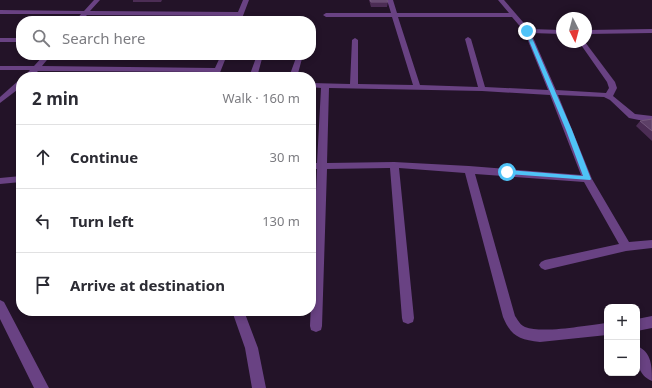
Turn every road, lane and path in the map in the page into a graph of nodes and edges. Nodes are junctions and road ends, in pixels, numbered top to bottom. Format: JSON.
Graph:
{"nodes":[{"id":1,"x":97,"y":0,"type":"edge"},
{"id":2,"x":246,"y":0,"type":"edge"},
{"id":3,"x":390,"y":0,"type":"edge"},
{"id":4,"x":501,"y":0,"type":"edge"},
{"id":5,"x":0,"y":12,"type":"edge"},
{"id":6,"x":84,"y":14,"type":"junction"},
{"id":7,"x":240,"y":14,"type":"joint"},
{"id":8,"x":326,"y":15,"type":"dead end"},
{"id":9,"x":515,"y":15,"type":"junction"},
{"id":10,"x":396,"y":16,"type":"junction"},
{"id":11,"x":527,"y":31,"type":"junction"},
{"id":12,"x":652,"y":31,"type":"edge"},
{"id":13,"x":556,"y":32,"type":"edge"},
{"id":14,"x":592,"y":32,"type":"edge"},
{"id":15,"x":468,"y":39,"type":"dead end"},
{"id":16,"x":0,"y":40,"type":"edge"},
{"id":17,"x":16,"y":40,"type":"edge"},
{"id":18,"x":355,"y":40,"type":"dead end"},
{"id":19,"x":586,"y":48,"type":"edge"},
{"id":20,"x":44,"y":60,"type":"edge"},
{"id":21,"x":222,"y":60,"type":"edge"},
{"id":22,"x":258,"y":60,"type":"edge"},
{"id":23,"x":298,"y":60,"type":"edge"},
{"id":24,"x":0,"y":68,"type":"edge"},
{"id":25,"x":37,"y":69,"type":"junction"},
{"id":26,"x":34,"y":72,"type":"edge"},
{"id":27,"x":144,"y":72,"type":"edge"},
{"id":28,"x":217,"y":72,"type":"edge"},
{"id":29,"x":254,"y":72,"type":"edge"},
{"id":30,"x":294,"y":72,"type":"edge"},
{"id":31,"x":316,"y":85,"type":"edge"},
{"id":32,"x":325,"y":85,"type":"junction"},
{"id":33,"x":354,"y":85,"type":"junction"},
{"id":34,"x":417,"y":87,"type":"junction"},
{"id":35,"x":16,"y":88,"type":"edge"},
{"id":36,"x":482,"y":89,"type":"junction"},
{"id":37,"x":552,"y":93,"type":"junction"},
{"id":38,"x":609,"y":96,"type":"junction"},
{"id":39,"x":0,"y":102,"type":"edge"},
{"id":40,"x":652,"y":118,"type":"edge"},
{"id":41,"x":394,"y":165,"type":"junction"},
{"id":42,"x":316,"y":166,"type":"edge"},
{"id":43,"x":322,"y":166,"type":"junction"},
{"id":44,"x":469,"y":169,"type":"junction"},
{"id":45,"x":16,"y":179,"type":"edge"},
{"id":46,"x":588,"y":179,"type":"junction"},
{"id":47,"x":0,"y":181,"type":"edge"},
{"id":48,"x":652,"y":244,"type":"edge"},
{"id":49,"x":626,"y":247,"type":"junction"},
{"id":50,"x":546,"y":265,"type":"dead end"},
{"id":51,"x":0,"y":306,"type":"edge"},
{"id":52,"x":240,"y":316,"type":"edge"},
{"id":53,"x":408,"y":318,"type":"dead end"},
{"id":54,"x":652,"y":322,"type":"edge"},
{"id":55,"x":640,"y":324,"type":"edge"},
{"id":56,"x":316,"y":326,"type":"dead end"},
{"id":57,"x":604,"y":329,"type":"edge"},
{"id":58,"x":640,"y":357,"type":"edge"},
{"id":59,"x":652,"y":374,"type":"edge"},
{"id":60,"x":42,"y":388,"type":"edge"},
{"id":61,"x":259,"y":388,"type":"edge"}],
"edges":[{"from":1,"to":6,"type":"street"},
{"from":2,"to":7,"type":"street"},
{"from":3,"to":10,"type":"street"},
{"from":4,"to":9,"type":"street"},
{"from":5,"to":6,"type":"street"},
{"from":6,"to":7,"type":"street"},
{"from":8,"to":10,"type":"street"},
{"from":9,"to":10,"type":"street"},
{"from":9,"to":11,"type":"street"},
{"from":10,"to":34,"type":"street"},
{"from":11,"to":13,"type":"street"},
{"from":11,"to":37,"type":"street"},
{"from":12,"to":14,"type":"street"},
{"from":15,"to":36,"type":"street"},
{"from":16,"to":17,"type":"street"},
{"from":18,"to":33,"type":"street"},
{"from":19,"to":38,"type":"street"},
{"from":20,"to":25,"type":"street"},
{"from":21,"to":28,"type":"street"},
{"from":22,"to":29,"type":"street"},
{"from":23,"to":30,"type":"street"},
{"from":24,"to":25,"type":"street"},
{"from":25,"to":26,"type":"street"},
{"from":25,"to":27,"type":"street"},
{"from":31,"to":32,"type":"street"},
{"from":32,"to":33,"type":"street"},
{"from":32,"to":43,"type":"street"},
{"from":33,"to":34,"type":"street"},
{"from":34,"to":36,"type":"street"},
{"from":35,"to":39,"type":"street"},
{"from":36,"to":37,"type":"street"},
{"from":37,"to":38,"type":"street"},
{"from":37,"to":46,"type":"street"},
{"from":38,"to":40,"type":"street"},
{"from":41,"to":43,"type":"street"},
{"from":41,"to":44,"type":"street"},
{"from":41,"to":53,"type":"street"},
{"from":42,"to":43,"type":"street"},
{"from":43,"to":56,"type":"street"},
{"from":44,"to":46,"type":"street"},
{"from":44,"to":57,"type":"street"},
{"from":45,"to":47,"type":"street"},
{"from":46,"to":49,"type":"street"},
{"from":48,"to":49,"type":"street"},
{"from":49,"to":50,"type":"street"},
{"from":51,"to":60,"type":"street"},
{"from":52,"to":61,"type":"street"},
{"from":54,"to":55,"type":"street"},
{"from":58,"to":59,"type":"street"}]}
